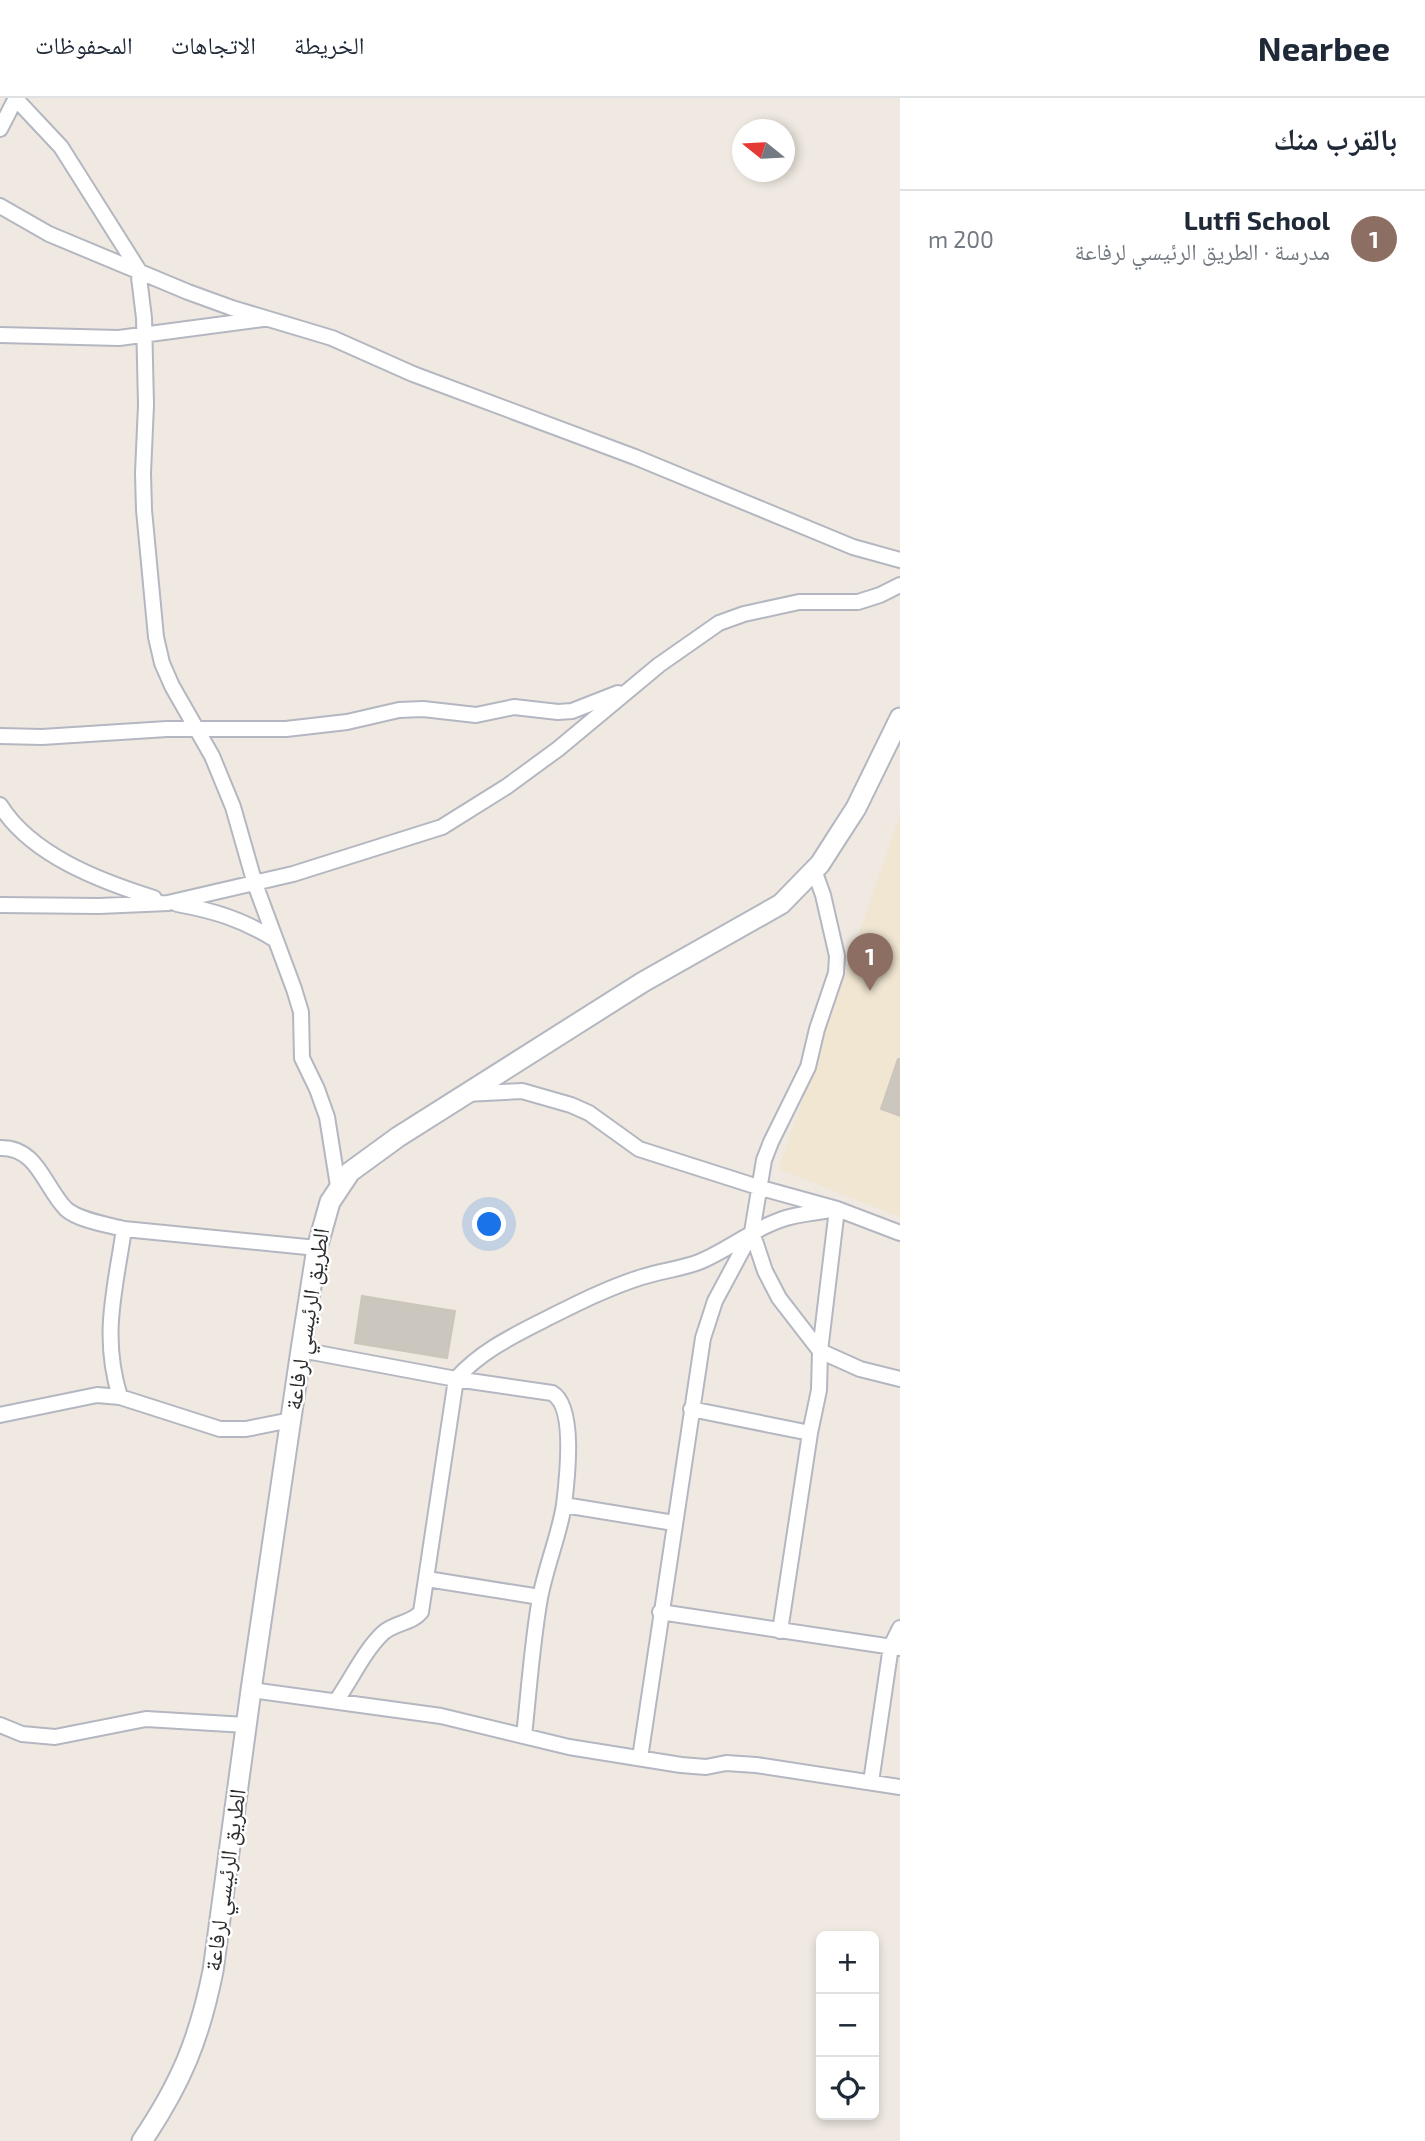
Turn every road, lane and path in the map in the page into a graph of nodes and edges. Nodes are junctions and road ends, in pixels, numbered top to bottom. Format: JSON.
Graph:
{"nodes":[{"id":1,"x":16,"y":98,"type":"edge"},
{"id":2,"x":0,"y":130,"type":"edge"},
{"id":3,"x":0,"y":206,"type":"edge"},
{"id":4,"x":138,"y":269,"type":"junction"},
{"id":5,"x":269,"y":318,"type":"junction"},
{"id":6,"x":144,"y":334,"type":"junction"},
{"id":7,"x":0,"y":335,"type":"edge"},
{"id":8,"x":900,"y":560,"type":"edge"},
{"id":9,"x":900,"y":585,"type":"edge"},
{"id":10,"x":631,"y":689,"type":"junction"},
{"id":11,"x":900,"y":718,"type":"edge"},
{"id":12,"x":196,"y":729,"type":"junction"},
{"id":13,"x":0,"y":736,"type":"edge"},
{"id":14,"x":0,"y":805,"type":"edge"},
{"id":15,"x":814,"y":870,"type":"junction"},
{"id":16,"x":255,"y":884,"type":"junction"},
{"id":17,"x":167,"y":902,"type":"junction"},
{"id":18,"x":0,"y":905,"type":"edge"},
{"id":19,"x":274,"y":939,"type":"junction"},
{"id":20,"x":464,"y":1094,"type":"junction"},
{"id":21,"x":0,"y":1148,"type":"edge"},
{"id":22,"x":338,"y":1186,"type":"junction"},
{"id":23,"x":761,"y":1188,"type":"junction"},
{"id":24,"x":837,"y":1209,"type":"junction"},
{"id":25,"x":124,"y":1229,"type":"junction"},
{"id":26,"x":752,"y":1232,"type":"junction"},
{"id":27,"x":900,"y":1233,"type":"edge"},
{"id":28,"x":317,"y":1248,"type":"junction"},
{"id":29,"x":301,"y":1350,"type":"junction"},
{"id":30,"x":820,"y":1352,"type":"junction"},
{"id":31,"x":456,"y":1379,"type":"junction"},
{"id":32,"x":900,"y":1379,"type":"edge"},
{"id":33,"x":120,"y":1397,"type":"junction"},
{"id":34,"x":691,"y":1409,"type":"junction"},
{"id":35,"x":0,"y":1415,"type":"edge"},
{"id":36,"x":291,"y":1420,"type":"junction"},
{"id":37,"x":810,"y":1433,"type":"junction"},
{"id":38,"x":564,"y":1505,"type":"junction"},
{"id":39,"x":674,"y":1523,"type":"junction"},
{"id":40,"x":427,"y":1579,"type":"junction"},
{"id":41,"x":540,"y":1597,"type":"junction"},
{"id":42,"x":660,"y":1612,"type":"junction"},
{"id":43,"x":900,"y":1628,"type":"edge"},
{"id":44,"x":780,"y":1631,"type":"junction"},
{"id":45,"x":896,"y":1647,"type":"edge"},
{"id":46,"x":251,"y":1690,"type":"junction"},
{"id":47,"x":337,"y":1702,"type":"junction"},
{"id":48,"x":0,"y":1725,"type":"edge"},
{"id":49,"x":246,"y":1725,"type":"junction"},
{"id":50,"x":524,"y":1736,"type":"junction"},
{"id":51,"x":640,"y":1758,"type":"junction"},
{"id":52,"x":871,"y":1782,"type":"junction"},
{"id":53,"x":900,"y":1787,"type":"edge"},
{"id":54,"x":142,"y":2141,"type":"edge"}],
"edges":[{"from":1,"to":2,"type":"street"},
{"from":1,"to":4,"type":"street"},
{"from":3,"to":4,"type":"street"},
{"from":4,"to":5,"type":"street"},
{"from":4,"to":6,"type":"street"},
{"from":5,"to":6,"type":"street"},
{"from":5,"to":8,"type":"street"},
{"from":6,"to":7,"type":"street"},
{"from":6,"to":12,"type":"street"},
{"from":9,"to":10,"type":"street"},
{"from":10,"to":12,"type":"street"},
{"from":10,"to":16,"type":"street"},
{"from":11,"to":15,"type":"street","name":"الطريق الرئيسي لرفاعة"},
{"from":12,"to":13,"type":"street"},
{"from":12,"to":16,"type":"street"},
{"from":14,"to":17,"type":"street"},
{"from":15,"to":20,"type":"street","name":"الطريق الرئيسي لرفاعة"},
{"from":15,"to":23,"type":"street"},
{"from":16,"to":17,"type":"street"},
{"from":16,"to":19,"type":"street"},
{"from":17,"to":18,"type":"street"},
{"from":17,"to":19,"type":"street"},
{"from":19,"to":22,"type":"street"},
{"from":20,"to":22,"type":"street","name":"الطريق الرئيسي لرفاعة"},
{"from":20,"to":23,"type":"street"},
{"from":21,"to":25,"type":"street"},
{"from":22,"to":28,"type":"street","name":"الطريق الرئيسي لرفاعة"},
{"from":23,"to":24,"type":"street"},
{"from":23,"to":26,"type":"street"},
{"from":24,"to":26,"type":"street"},
{"from":24,"to":27,"type":"street"},
{"from":24,"to":30,"type":"street"},
{"from":25,"to":28,"type":"street"},
{"from":25,"to":33,"type":"street"},
{"from":26,"to":30,"type":"street"},
{"from":26,"to":31,"type":"street"},
{"from":26,"to":34,"type":"street"},
{"from":28,"to":29,"type":"street","name":"الطريق الرئيسي لرفاعة"},
{"from":29,"to":31,"type":"street"},
{"from":29,"to":36,"type":"street","name":"الطريق الرئيسي لرفاعة"},
{"from":30,"to":32,"type":"street"},
{"from":30,"to":37,"type":"street"},
{"from":31,"to":38,"type":"street"},
{"from":31,"to":40,"type":"street"},
{"from":33,"to":35,"type":"street"},
{"from":33,"to":36,"type":"street"},
{"from":34,"to":37,"type":"street"},
{"from":34,"to":39,"type":"street"},
{"from":36,"to":46,"type":"street","name":"الطريق الرئيسي لرفاعة"},
{"from":37,"to":44,"type":"street"},
{"from":38,"to":39,"type":"street"},
{"from":38,"to":41,"type":"street"},
{"from":39,"to":42,"type":"street"},
{"from":40,"to":41,"type":"street"},
{"from":40,"to":47,"type":"street"},
{"from":41,"to":50,"type":"street"},
{"from":42,"to":44,"type":"street"},
{"from":42,"to":51,"type":"street"},
{"from":43,"to":45,"type":"street"},
{"from":44,"to":45,"type":"street"},
{"from":45,"to":52,"type":"street"},
{"from":46,"to":47,"type":"street"},
{"from":46,"to":49,"type":"street","name":"الطريق الرئيسي لرفاعة"},
{"from":47,"to":50,"type":"street"},
{"from":48,"to":49,"type":"street"},
{"from":49,"to":54,"type":"street","name":"الطريق الرئيسي لرفاعة"},
{"from":50,"to":51,"type":"street"},
{"from":51,"to":52,"type":"street"},
{"from":52,"to":53,"type":"street"}]}
